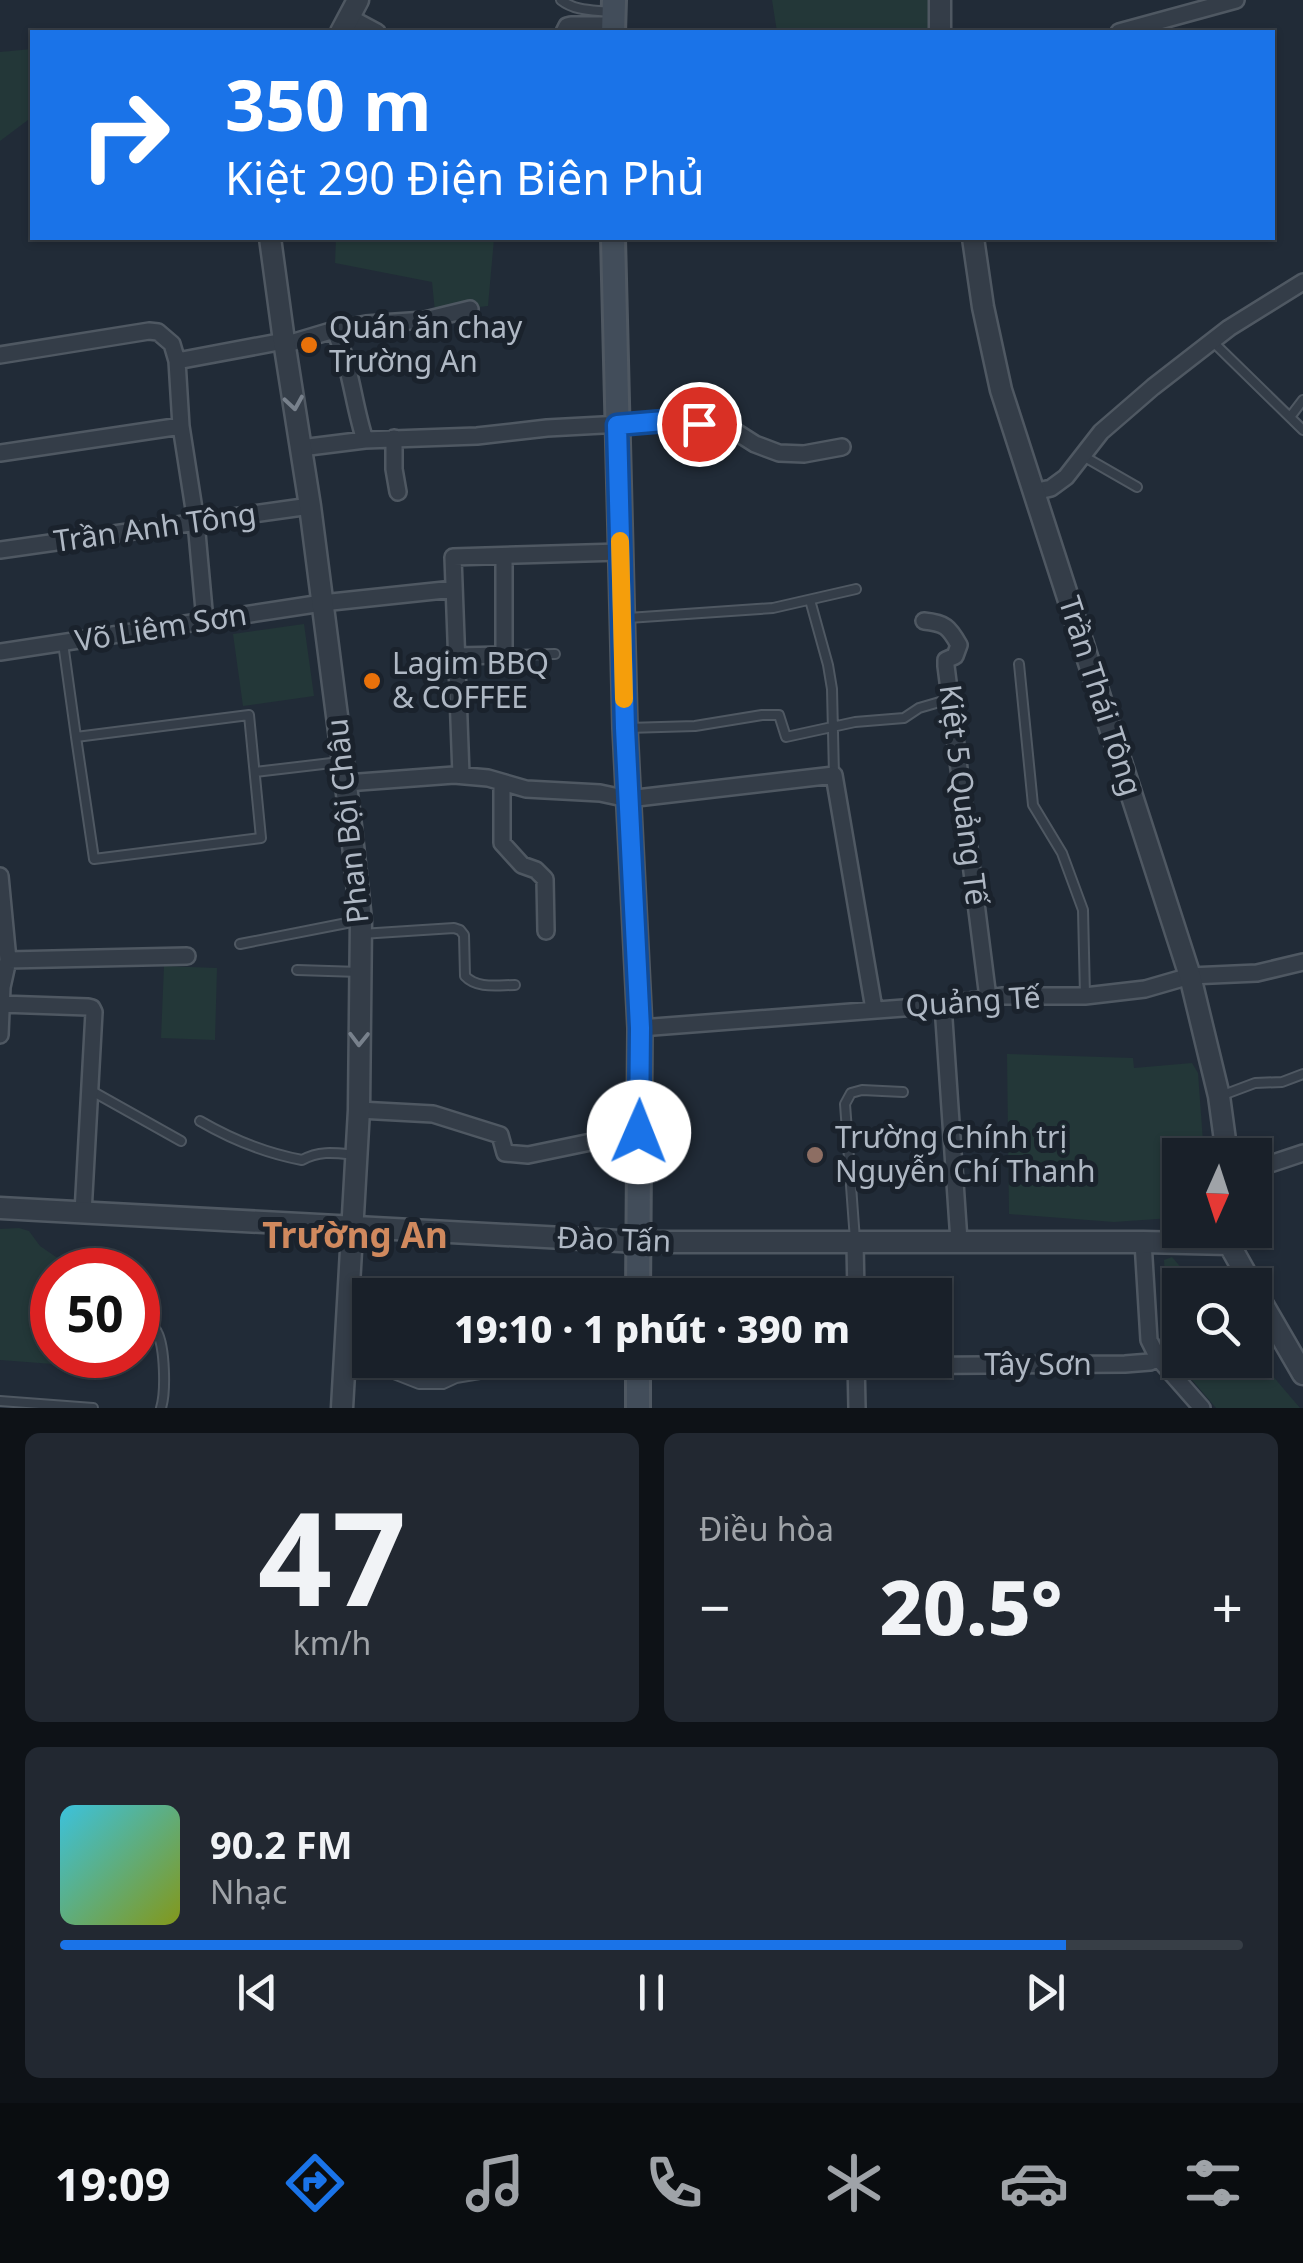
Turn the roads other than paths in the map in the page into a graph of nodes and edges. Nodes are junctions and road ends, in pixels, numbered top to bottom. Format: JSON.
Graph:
{"nodes":[{"id":1,"x":562,"y":0,"type":"edge"},
{"id":2,"x":940,"y":0,"type":"edge"},
{"id":3,"x":1236,"y":0,"type":"edge"},
{"id":4,"x":349,"y":16,"type":"edge"},
{"id":5,"x":614,"y":18,"type":"edge"},
{"id":6,"x":373,"y":30,"type":"edge"},
{"id":7,"x":565,"y":30,"type":"edge"},
{"id":8,"x":940,"y":30,"type":"edge"},
{"id":9,"x":1125,"y":30,"type":"edge"},
{"id":10,"x":270,"y":240,"type":"edge"},
{"id":11,"x":613,"y":240,"type":"edge"},
{"id":12,"x":973,"y":240,"type":"edge"},
{"id":13,"x":1303,"y":282,"type":"edge"},
{"id":14,"x":470,"y":309,"type":"dead end"},
{"id":15,"x":334,"y":330,"type":"junction"},
{"id":16,"x":1212,"y":341,"type":"junction"},
{"id":17,"x":284,"y":343,"type":"junction"},
{"id":18,"x":0,"y":355,"type":"edge"},
{"id":19,"x":177,"y":361,"type":"junction"},
{"id":20,"x":1303,"y":400,"type":"edge"},
{"id":21,"x":1290,"y":417,"type":"junction"},
{"id":22,"x":617,"y":425,"type":"junction"},
{"id":23,"x":181,"y":426,"type":"junction"},
{"id":24,"x":1303,"y":430,"type":"edge"},
{"id":25,"x":394,"y":438,"type":"junction"},
{"id":26,"x":365,"y":440,"type":"junction"},
{"id":27,"x":842,"y":447,"type":"dead end"},
{"id":28,"x":301,"y":448,"type":"junction"},
{"id":29,"x":0,"y":452,"type":"edge"},
{"id":30,"x":1083,"y":456,"type":"junction"},
{"id":31,"x":1137,"y":487,"type":"dead end"},
{"id":32,"x":398,"y":492,"type":"dead end"},
{"id":33,"x":1034,"y":492,"type":"junction"},
{"id":34,"x":310,"y":506,"type":"junction"},
{"id":35,"x":196,"y":522,"type":"junction"},
{"id":36,"x":0,"y":550,"type":"edge"},
{"id":37,"x":620,"y":552,"type":"junction"},
{"id":38,"x":504,"y":556,"type":"junction"},
{"id":39,"x":454,"y":589,"type":"junction"},
{"id":40,"x":856,"y":589,"type":"dead end"},
{"id":41,"x":810,"y":600,"type":"junction"},
{"id":42,"x":322,"y":603,"type":"junction"},
{"id":43,"x":622,"y":618,"type":"junction"},
{"id":44,"x":205,"y":620,"type":"junction"},
{"id":45,"x":924,"y":621,"type":"dead end"},
{"id":46,"x":64,"y":643,"type":"junction"},
{"id":47,"x":0,"y":652,"type":"edge"},
{"id":48,"x":504,"y":654,"type":"junction"},
{"id":49,"x":555,"y":654,"type":"dead end"},
{"id":50,"x":456,"y":656,"type":"junction"},
{"id":51,"x":1020,"y":664,"type":"dead end"},
{"id":52,"x":950,"y":700,"type":"junction"},
{"id":53,"x":832,"y":727,"type":"junction"},
{"id":54,"x":625,"y":728,"type":"junction"},
{"id":55,"x":76,"y":737,"type":"junction"},
{"id":56,"x":255,"y":772,"type":"junction"},
{"id":57,"x":344,"y":772,"type":"junction"},
{"id":58,"x":834,"y":774,"type":"junction"},
{"id":59,"x":461,"y":776,"type":"junction"},
{"id":60,"x":502,"y":783,"type":"junction"},
{"id":61,"x":628,"y":799,"type":"junction"},
{"id":62,"x":0,"y":876,"type":"edge"},
{"id":63,"x":2,"y":914,"type":"edge"},
{"id":64,"x":361,"y":927,"type":"junction"},
{"id":65,"x":546,"y":931,"type":"dead end"},
{"id":66,"x":240,"y":944,"type":"dead end"},
{"id":67,"x":187,"y":956,"type":"dead end"},
{"id":68,"x":8,"y":960,"type":"junction"},
{"id":69,"x":1303,"y":962,"type":"edge"},
{"id":70,"x":298,"y":970,"type":"dead end"},
{"id":71,"x":360,"y":972,"type":"junction"},
{"id":72,"x":1190,"y":976,"type":"junction"},
{"id":73,"x":516,"y":985,"type":"dead end"},
{"id":74,"x":1,"y":993,"type":"edge"},
{"id":75,"x":1085,"y":996,"type":"junction"},
{"id":76,"x":988,"y":998,"type":"junction"},
{"id":77,"x":943,"y":1005,"type":"junction"},
{"id":78,"x":874,"y":1009,"type":"junction"},
{"id":79,"x":640,"y":1028,"type":"junction"},
{"id":80,"x":0,"y":1036,"type":"edge"},
{"id":81,"x":1303,"y":1074,"type":"edge"},
{"id":82,"x":90,"y":1090,"type":"junction"},
{"id":83,"x":903,"y":1092,"type":"dead end"},
{"id":84,"x":1219,"y":1096,"type":"junction"},
{"id":85,"x":358,"y":1110,"type":"junction"},
{"id":86,"x":200,"y":1120,"type":"dead end"},
{"id":87,"x":639,"y":1132,"type":"junction"},
{"id":88,"x":1225,"y":1138,"type":"edge"},
{"id":89,"x":181,"y":1141,"type":"dead end"},
{"id":90,"x":1303,"y":1153,"type":"edge"},
{"id":91,"x":356,"y":1155,"type":"junction"},
{"id":92,"x":1272,"y":1163,"type":"edge"},
{"id":93,"x":0,"y":1208,"type":"edge"},
{"id":94,"x":83,"y":1214,"type":"junction"},
{"id":95,"x":352,"y":1228,"type":"junction"},
{"id":96,"x":959,"y":1241,"type":"junction"},
{"id":97,"x":1162,"y":1241,"type":"edge"},
{"id":98,"x":638,"y":1242,"type":"junction"},
{"id":99,"x":856,"y":1242,"type":"junction"},
{"id":100,"x":1143,"y":1242,"type":"junction"},
{"id":101,"x":638,"y":1278,"type":"edge"},
{"id":102,"x":856,"y":1278,"type":"edge"},
{"id":103,"x":1272,"y":1321,"type":"edge"},
{"id":104,"x":160,"y":1344,"type":"edge"},
{"id":105,"x":1158,"y":1358,"type":"junction"},
{"id":106,"x":343,"y":1363,"type":"junction"},
{"id":107,"x":952,"y":1363,"type":"edge"},
{"id":108,"x":352,"y":1365,"type":"edge"},
{"id":109,"x":1303,"y":1374,"type":"edge"},
{"id":110,"x":404,"y":1378,"type":"edge"},
{"id":111,"x":456,"y":1378,"type":"edge"},
{"id":112,"x":638,"y":1378,"type":"edge"},
{"id":113,"x":856,"y":1378,"type":"edge"},
{"id":114,"x":0,"y":1400,"type":"edge"},
{"id":115,"x":94,"y":1408,"type":"edge"},
{"id":116,"x":162,"y":1408,"type":"edge"},
{"id":117,"x":342,"y":1408,"type":"edge"},
{"id":118,"x":638,"y":1408,"type":"edge"},
{"id":119,"x":857,"y":1408,"type":"edge"},
{"id":120,"x":1202,"y":1408,"type":"edge"}],
"edges":[{"from":1,"to":5,"type":"lane"},
{"from":2,"to":8,"type":"street"},
{"from":3,"to":9,"type":"street"},
{"from":4,"to":6,"type":"street"},
{"from":5,"to":7,"type":"street"},
{"from":10,"to":17,"type":"street","name":"Phan Bội Châu"},
{"from":11,"to":22,"type":"main road"},
{"from":12,"to":33,"type":"street","name":"Trần Thái Tông"},
{"from":13,"to":16,"type":"street"},
{"from":14,"to":15,"type":"street"},
{"from":15,"to":17,"type":"street"},
{"from":15,"to":26,"type":"street"},
{"from":16,"to":21,"type":"lane"},
{"from":16,"to":30,"type":"street"},
{"from":17,"to":19,"type":"street"},
{"from":17,"to":28,"type":"street","name":"Phan Bội Châu","one_way":true},
{"from":18,"to":19,"type":"street"},
{"from":19,"to":23,"type":"street"},
{"from":20,"to":21,"type":"lane"},
{"from":21,"to":24,"type":"lane"},
{"from":22,"to":25,"type":"street"},
{"from":22,"to":27,"type":"street"},
{"from":22,"to":37,"type":"main road"},
{"from":23,"to":29,"type":"street"},
{"from":23,"to":35,"type":"street"},
{"from":25,"to":26,"type":"street"},
{"from":25,"to":32,"type":"street"},
{"from":26,"to":28,"type":"street"},
{"from":28,"to":34,"type":"street","name":"Phan Bội Châu"},
{"from":30,"to":31,"type":"lane"},
{"from":30,"to":33,"type":"street"},
{"from":33,"to":72,"type":"street","name":"Trần Thái Tông"},
{"from":34,"to":35,"type":"street","name":"Trần Anh Tông"},
{"from":34,"to":42,"type":"street","name":"Phan Bội Châu"},
{"from":35,"to":36,"type":"street","name":"Trần Anh Tông"},
{"from":35,"to":44,"type":"street"},
{"from":37,"to":38,"type":"street"},
{"from":37,"to":43,"type":"main road"},
{"from":38,"to":39,"type":"street"},
{"from":38,"to":48,"type":"street"},
{"from":39,"to":42,"type":"street","name":"Võ Liêm Sơn"},
{"from":39,"to":50,"type":"street"},
{"from":40,"to":41,"type":"lane"},
{"from":41,"to":43,"type":"lane"},
{"from":41,"to":53,"type":"lane"},
{"from":42,"to":44,"type":"street","name":"Võ Liêm Sơn"},
{"from":42,"to":57,"type":"street","name":"Phan Bội Châu"},
{"from":43,"to":54,"type":"main road"},
{"from":44,"to":46,"type":"street","name":"Võ Liêm Sơn"},
{"from":45,"to":52,"type":"street","name":"Kiệt 5 Quảng Tế"},
{"from":46,"to":47,"type":"street","name":"Võ Liêm Sơn"},
{"from":46,"to":55,"type":"lane"},
{"from":48,"to":49,"type":"lane"},
{"from":48,"to":50,"type":"street"},
{"from":50,"to":59,"type":"street"},
{"from":51,"to":75,"type":"lane"},
{"from":52,"to":53,"type":"lane"},
{"from":52,"to":76,"type":"street","name":"Kiệt 5 Quảng Tế"},
{"from":53,"to":54,"type":"lane"},
{"from":53,"to":58,"type":"lane"},
{"from":54,"to":61,"type":"main road"},
{"from":55,"to":56,"type":"lane"},
{"from":55,"to":56,"type":"lane"},
{"from":56,"to":57,"type":"lane"},
{"from":57,"to":59,"type":"street"},
{"from":57,"to":64,"type":"street","name":"Phan Bội Châu"},
{"from":58,"to":61,"type":"street"},
{"from":58,"to":78,"type":"street"},
{"from":59,"to":60,"type":"street"},
{"from":60,"to":61,"type":"street"},
{"from":60,"to":65,"type":"street"},
{"from":61,"to":79,"type":"main road"},
{"from":62,"to":63,"type":"street"},
{"from":63,"to":68,"type":"street"},
{"from":64,"to":66,"type":"lane"},
{"from":64,"to":71,"type":"street","name":"Phan Bội Châu"},
{"from":64,"to":73,"type":"lane"},
{"from":67,"to":68,"type":"street"},
{"from":68,"to":74,"type":"street"},
{"from":69,"to":72,"type":"street","name":"Quảng Tế"},
{"from":70,"to":71,"type":"lane"},
{"from":71,"to":85,"type":"street","name":"Phan Bội Châu","one_way":true},
{"from":72,"to":75,"type":"street","name":"Quảng Tế"},
{"from":72,"to":84,"type":"street","name":"Trần Thái Tông"},
{"from":74,"to":80,"type":"street"},
{"from":74,"to":82,"type":"street"},
{"from":75,"to":76,"type":"street","name":"Quảng Tế"},
{"from":76,"to":77,"type":"street","name":"Quảng Tế"},
{"from":77,"to":78,"type":"street","name":"Quảng Tế"},
{"from":77,"to":96,"type":"street"},
{"from":78,"to":79,"type":"street","name":"Quảng Tế"},
{"from":79,"to":87,"type":"main road"},
{"from":81,"to":84,"type":"lane"},
{"from":82,"to":89,"type":"lane"},
{"from":82,"to":94,"type":"street"},
{"from":83,"to":99,"type":"lane"},
{"from":84,"to":88,"type":"street","name":"Trần Thái Tông"},
{"from":85,"to":87,"type":"street"},
{"from":85,"to":91,"type":"street","name":"Phan Bội Châu"},
{"from":86,"to":91,"type":"lane"},
{"from":87,"to":98,"type":"main road"},
{"from":90,"to":92,"type":"street"},
{"from":91,"to":95,"type":"street","name":"Phan Bội Châu"},
{"from":93,"to":94,"type":"street","name":"Đào Tấn"},
{"from":94,"to":95,"type":"street","name":"Đào Tấn"},
{"from":95,"to":98,"type":"street","name":"Đào Tấn"},
{"from":95,"to":106,"type":"street","name":"Phan Bội Châu"},
{"from":96,"to":99,"type":"street","name":"Đào Tấn"},
{"from":96,"to":100,"type":"street","name":"Đào Tấn"},
{"from":97,"to":100,"type":"street","name":"Đào Tấn"},
{"from":98,"to":99,"type":"street","name":"Đào Tấn"},
{"from":98,"to":101,"type":"main road"},
{"from":99,"to":102,"type":"street"},
{"from":100,"to":105,"type":"street"},
{"from":103,"to":109,"type":"street"},
{"from":104,"to":116,"type":"lane"},
{"from":105,"to":107,"type":"street","name":"Tây Sơn"},
{"from":105,"to":120,"type":"street"},
{"from":106,"to":108,"type":"lane"},
{"from":106,"to":117,"type":"street","name":"Phan Bội Châu"},
{"from":110,"to":111,"type":"lane"},
{"from":112,"to":118,"type":"main road"},
{"from":113,"to":119,"type":"street"},
{"from":114,"to":115,"type":"lane"}]}
